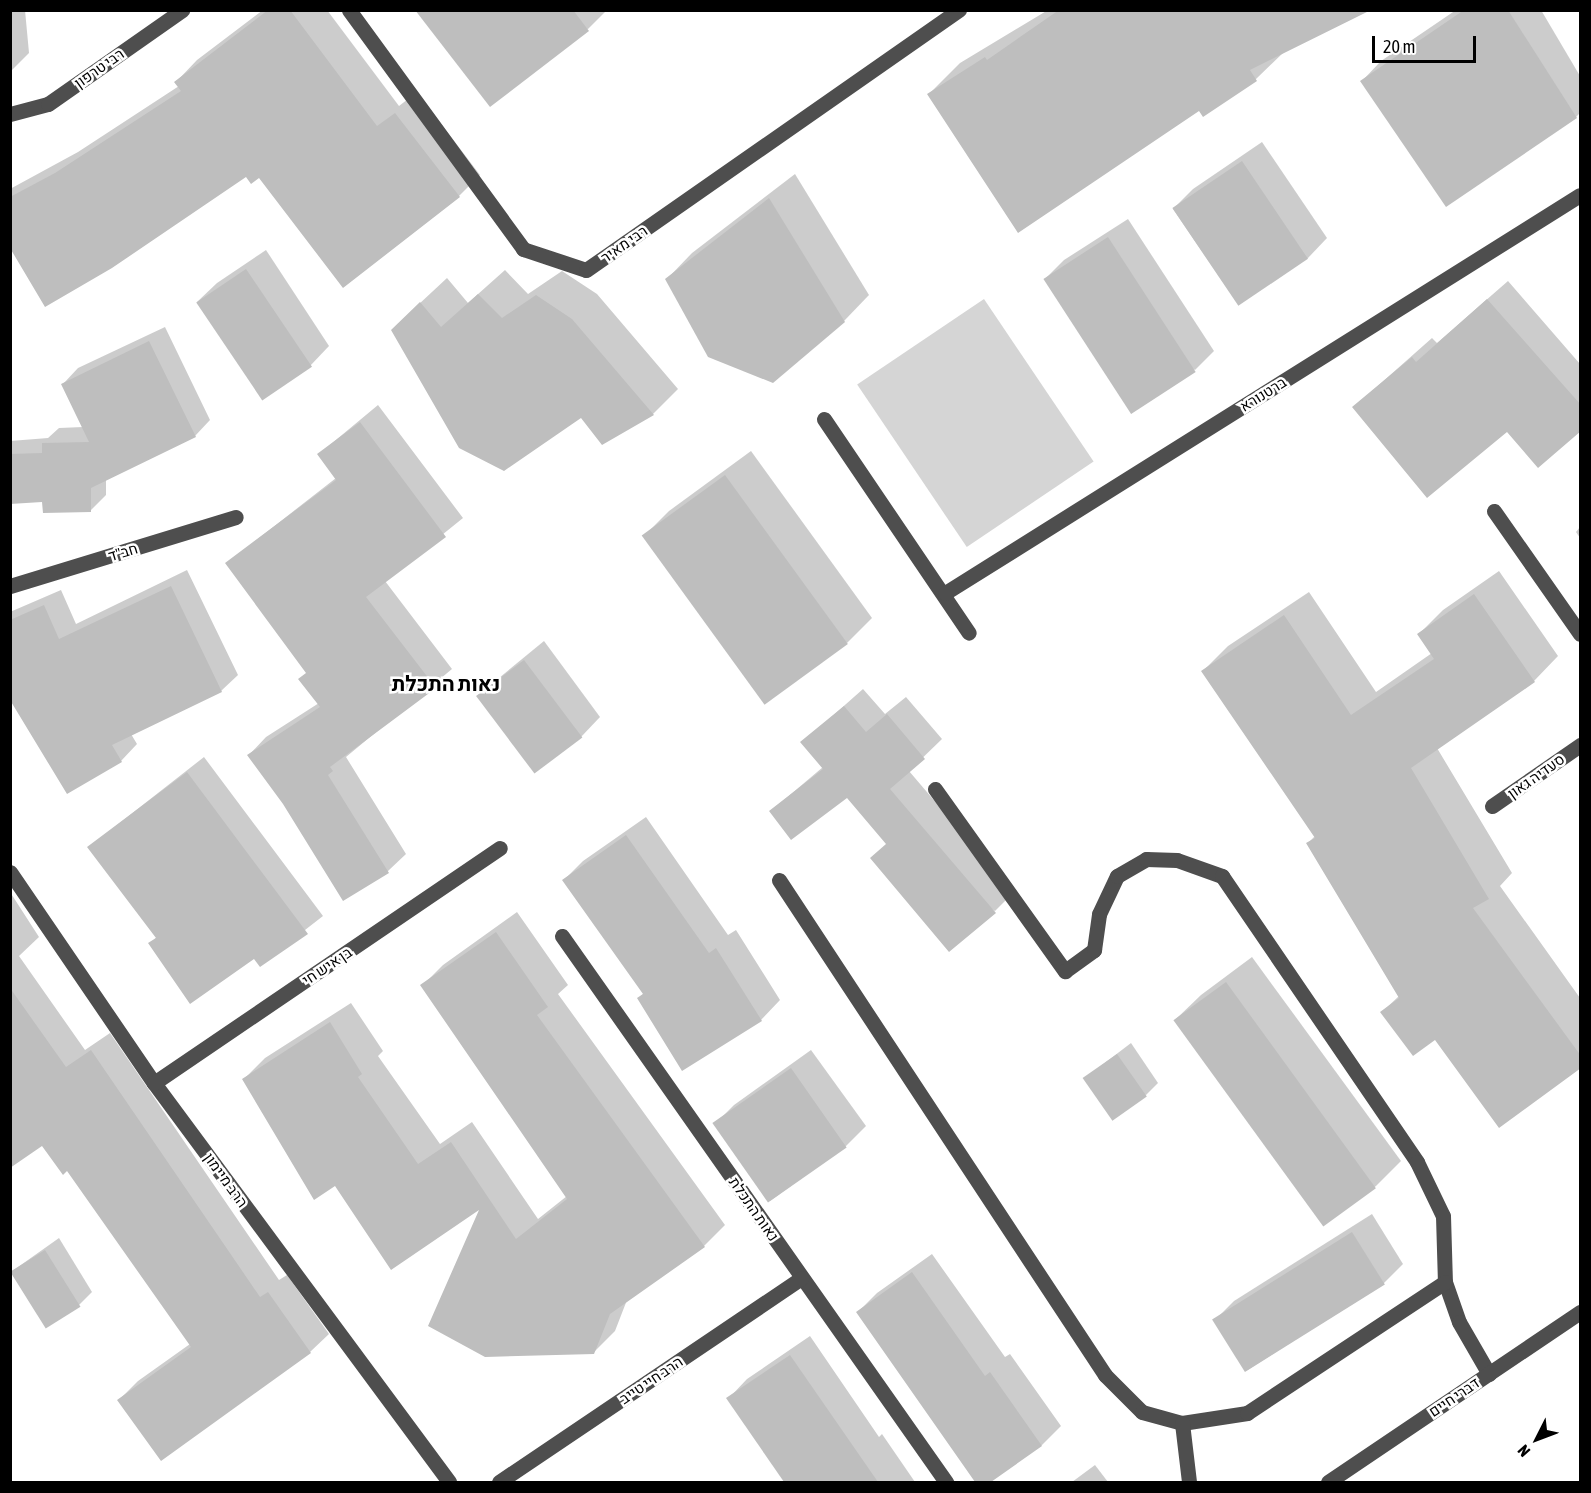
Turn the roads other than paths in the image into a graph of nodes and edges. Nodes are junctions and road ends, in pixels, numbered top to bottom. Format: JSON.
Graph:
{"nodes":[{"id":1,"x":182,"y":10,"type":"edge"},
{"id":2,"x":349,"y":10,"type":"edge"},
{"id":3,"x":959,"y":10,"type":"edge"},
{"id":4,"x":10,"y":114,"type":"edge"},
{"id":5,"x":1581,"y":195,"type":"edge"},
{"id":6,"x":824,"y":419,"type":"dead end"},
{"id":7,"x":1494,"y":511,"type":"dead end"},
{"id":8,"x":236,"y":517,"type":"dead end"},
{"id":9,"x":10,"y":586,"type":"edge"},
{"id":10,"x":945,"y":593,"type":"junction"},
{"id":11,"x":969,"y":633,"type":"dead end"},
{"id":12,"x":1581,"y":634,"type":"edge"},
{"id":13,"x":1581,"y":745,"type":"edge"},
{"id":14,"x":935,"y":789,"type":"dead end"},
{"id":15,"x":1492,"y":806,"type":"dead end"},
{"id":16,"x":500,"y":848,"type":"dead end"},
{"id":17,"x":10,"y":872,"type":"edge"},
{"id":18,"x":779,"y":880,"type":"dead end"},
{"id":19,"x":562,"y":936,"type":"dead end"},
{"id":20,"x":154,"y":1083,"type":"junction"},
{"id":21,"x":802,"y":1278,"type":"junction"},
{"id":22,"x":1445,"y":1282,"type":"junction"},
{"id":23,"x":1581,"y":1312,"type":"edge"},
{"id":24,"x":1490,"y":1374,"type":"junction"},
{"id":25,"x":1182,"y":1423,"type":"junction"},
{"id":26,"x":449,"y":1482,"type":"edge"},
{"id":27,"x":499,"y":1482,"type":"edge"},
{"id":28,"x":946,"y":1482,"type":"edge"},
{"id":29,"x":1190,"y":1482,"type":"edge"},
{"id":30,"x":1328,"y":1482,"type":"edge"}],
"edges":[{"from":1,"to":4,"type":"street","name":"רבי טרפון"},
{"from":2,"to":3,"type":"street","name":"רבי מאיר"},
{"from":5,"to":10,"type":"street","name":"ברטנורא"},
{"from":6,"to":10,"type":"street"},
{"from":7,"to":12,"type":"street"},
{"from":8,"to":9,"type":"street","name":"חב\"ד"},
{"from":10,"to":11,"type":"street"},
{"from":13,"to":15,"type":"street","name":"סעדיה גאון"},
{"from":14,"to":22,"type":"street"},
{"from":16,"to":20,"type":"street","name":"בן איש חי"},
{"from":17,"to":20,"type":"street","name":"הרב מיימון"},
{"from":18,"to":25,"type":"street"},
{"from":19,"to":21,"type":"street","name":"נאות התכלת"},
{"from":20,"to":26,"type":"street","name":"הרב מיימון"},
{"from":21,"to":27,"type":"street","name":"הרב חיי טייב"},
{"from":21,"to":28,"type":"street","name":"נאות התכלת"},
{"from":22,"to":24,"type":"street"},
{"from":22,"to":25,"type":"street"},
{"from":23,"to":24,"type":"street","name":"דברי חיים"},
{"from":24,"to":30,"type":"street","name":"דברי חיים"},
{"from":25,"to":29,"type":"street"}]}
